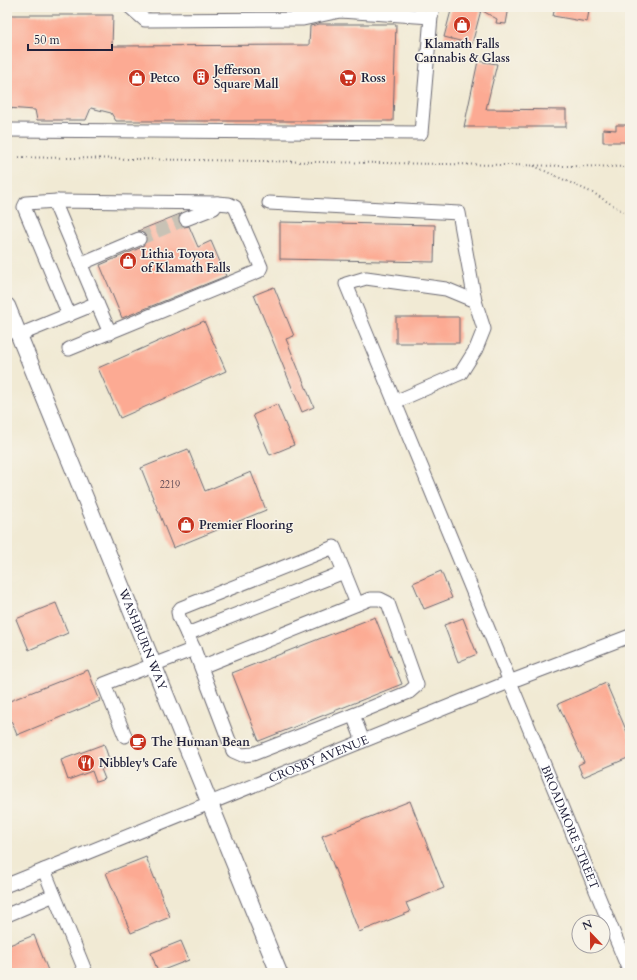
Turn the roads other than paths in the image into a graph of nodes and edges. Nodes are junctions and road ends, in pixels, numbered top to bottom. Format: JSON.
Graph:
{"nodes":[{"id":1,"x":130,"y":7,"type":"edge"},
{"id":2,"x":432,"y":12,"type":"edge"},
{"id":3,"x":7,"y":130,"type":"edge"},
{"id":4,"x":57,"y":201,"type":"junction"},
{"id":5,"x":217,"y":203,"type":"junction"},
{"id":6,"x":269,"y":203,"type":"dead end"},
{"id":7,"x":186,"y":219,"type":"tunnel mouth"},
{"id":8,"x":139,"y":239,"type":"tunnel mouth"},
{"id":9,"x":80,"y":264,"type":"junction"},
{"id":10,"x":475,"y":301,"type":"junction"},
{"id":11,"x":97,"y":303,"type":"junction"},
{"id":12,"x":7,"y":306,"type":"edge"},
{"id":13,"x":69,"y":315,"type":"junction"},
{"id":14,"x":110,"y":332,"type":"junction"},
{"id":15,"x":19,"y":335,"type":"junction"},
{"id":16,"x":69,"y":349,"type":"dead end"},
{"id":17,"x":395,"y":402,"type":"junction"},
{"id":18,"x":344,"y":572,"type":"junction"},
{"id":19,"x":357,"y":604,"type":"junction"},
{"id":20,"x":187,"y":634,"type":"junction"},
{"id":21,"x":630,"y":636,"type":"edge"},
{"id":22,"x":194,"y":649,"type":"junction"},
{"id":23,"x":154,"y":666,"type":"junction"},
{"id":24,"x":201,"y":667,"type":"junction"},
{"id":25,"x":509,"y":682,"type":"junction"},
{"id":26,"x":353,"y":715,"type":"junction"},
{"id":27,"x":125,"y":736,"type":"dead end"},
{"id":28,"x":363,"y":741,"type":"junction"},
{"id":29,"x":210,"y":803,"type":"junction"},
{"id":30,"x":44,"y":870,"type":"junction"},
{"id":31,"x":7,"y":885,"type":"edge"},
{"id":32,"x":54,"y":895,"type":"junction"},
{"id":33,"x":7,"y":915,"type":"edge"},
{"id":34,"x":86,"y":973,"type":"edge"},
{"id":35,"x":279,"y":973,"type":"edge"},
{"id":36,"x":630,"y":973,"type":"edge"}],
"edges":[{"from":1,"to":2,"type":"street"},
{"from":2,"to":3,"type":"street"},
{"from":4,"to":5,"type":"street"},
{"from":4,"to":9,"type":"street"},
{"from":4,"to":13,"type":"street"},
{"from":5,"to":7,"type":"street"},
{"from":5,"to":14,"type":"street"},
{"from":6,"to":10,"type":"street"},
{"from":8,"to":9,"type":"street"},
{"from":9,"to":11,"type":"street"},
{"from":10,"to":17,"type":"street"},
{"from":10,"to":17,"type":"street","name":"BROADMORE STREET"},
{"from":11,"to":13,"type":"street"},
{"from":11,"to":14,"type":"street"},
{"from":12,"to":15,"type":"main road","name":"WASHBURN WAY"},
{"from":13,"to":15,"type":"street"},
{"from":14,"to":16,"type":"street"},
{"from":15,"to":23,"type":"main road","name":"WASHBURN WAY"},
{"from":17,"to":25,"type":"street","name":"BROADMORE STREET"},
{"from":18,"to":19,"type":"street"},
{"from":18,"to":20,"type":"street"},
{"from":18,"to":20,"type":"street"},
{"from":19,"to":24,"type":"street"},
{"from":19,"to":26,"type":"street"},
{"from":20,"to":22,"type":"street"},
{"from":21,"to":25,"type":"street","name":"CROSBY AVENUE"},
{"from":22,"to":23,"type":"street"},
{"from":22,"to":24,"type":"street"},
{"from":23,"to":27,"type":"street"},
{"from":23,"to":29,"type":"main road","name":"WASHBURN WAY"},
{"from":24,"to":26,"type":"street"},
{"from":25,"to":28,"type":"street","name":"CROSBY AVENUE"},
{"from":25,"to":36,"type":"street","name":"BROADMORE STREET"},
{"from":26,"to":28,"type":"street"},
{"from":28,"to":29,"type":"street","name":"CROSBY AVENUE"},
{"from":29,"to":30,"type":"street","name":"CROSBY AVENUE"},
{"from":29,"to":35,"type":"main road","name":"WASHBURN WAY"},
{"from":30,"to":31,"type":"street","name":"CROSBY AVENUE"},
{"from":30,"to":32,"type":"street"},
{"from":32,"to":33,"type":"street"},
{"from":32,"to":34,"type":"street"}]}
